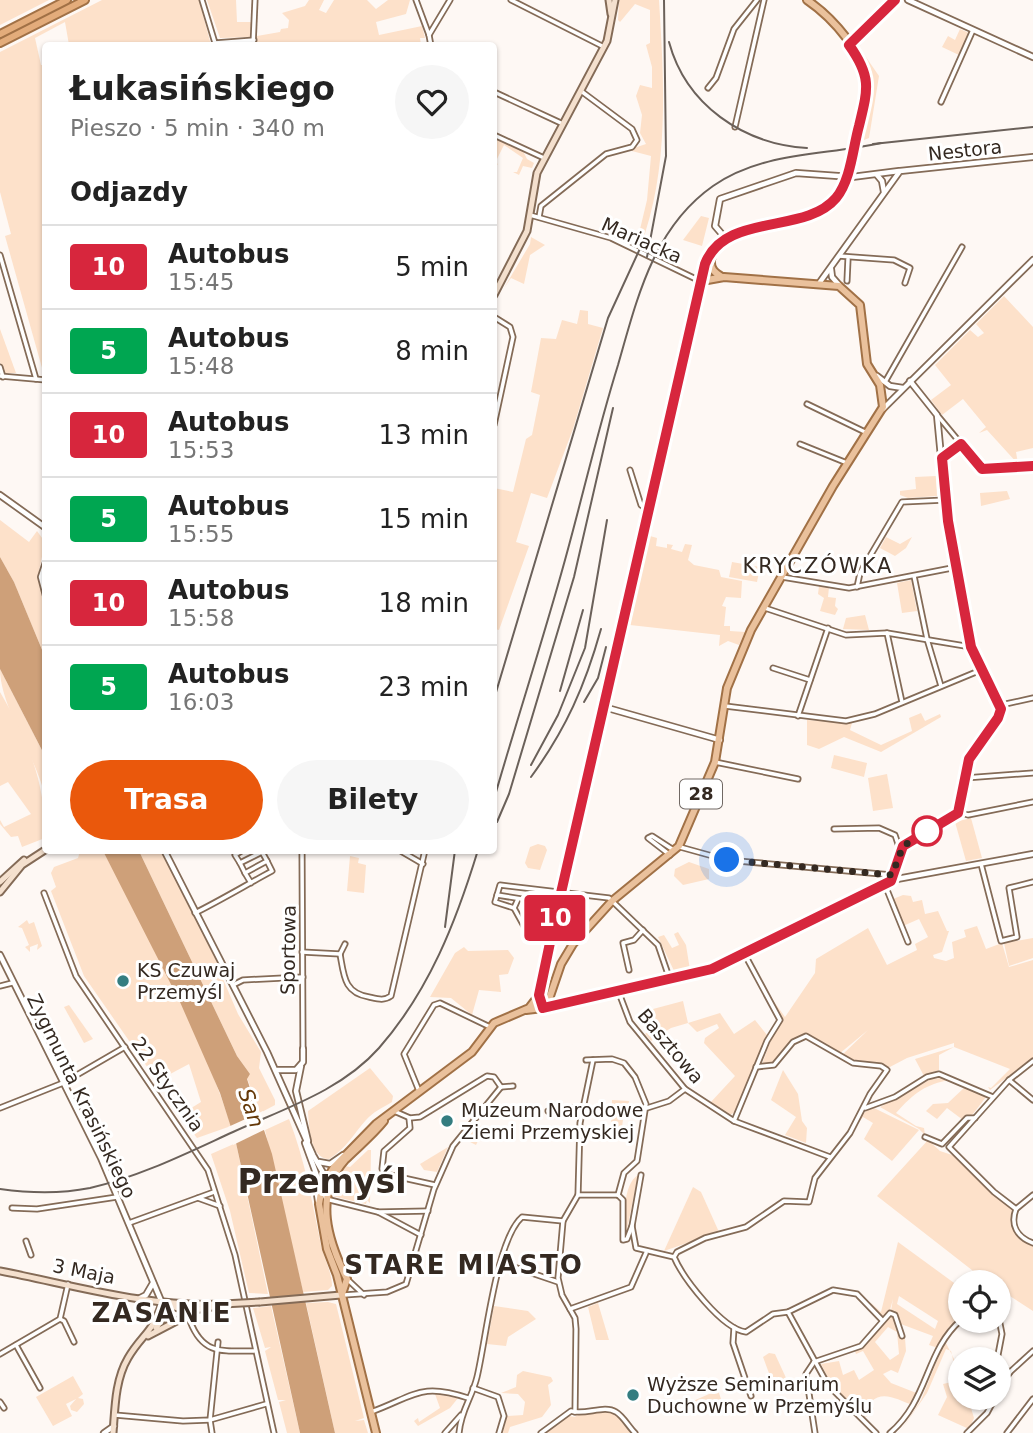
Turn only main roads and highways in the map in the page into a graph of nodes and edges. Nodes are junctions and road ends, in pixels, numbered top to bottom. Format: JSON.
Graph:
{"nodes":[{"id":1,"x":67,"y":0,"type":"edge"},
{"id":2,"x":85,"y":0,"type":"edge"},
{"id":3,"x":609,"y":0,"type":"edge"},
{"id":4,"x":615,"y":0,"type":"edge"},
{"id":5,"x":807,"y":0,"type":"edge"},
{"id":6,"x":612,"y":24,"type":"junction"},
{"id":7,"x":0,"y":34,"type":"edge"},
{"id":8,"x":0,"y":43,"type":"edge"},
{"id":9,"x":715,"y":250,"type":"junction"},
{"id":10,"x":724,"y":277,"type":"junction"},
{"id":11,"x":702,"y":281,"type":"junction"},
{"id":12,"x":497,"y":290,"type":"edge"},
{"id":13,"x":42,"y":850,"type":"edge"},
{"id":14,"x":42,"y":851,"type":"edge"},
{"id":15,"x":0,"y":882,"type":"edge"},
{"id":16,"x":0,"y":892,"type":"edge"},
{"id":17,"x":548,"y":954,"type":"junction"},
{"id":18,"x":561,"y":964,"type":"junction"},
{"id":19,"x":526,"y":1009,"type":"junction"},
{"id":20,"x":392,"y":1111,"type":"junction"},
{"id":21,"x":325,"y":1188,"type":"junction"},
{"id":22,"x":0,"y":1271,"type":"edge"},
{"id":23,"x":338,"y":1281,"type":"junction"},
{"id":24,"x":332,"y":1294,"type":"junction"},
{"id":25,"x":341,"y":1295,"type":"junction"},
{"id":26,"x":162,"y":1303,"type":"junction"},
{"id":27,"x":223,"y":1304,"type":"junction"},
{"id":28,"x":198,"y":1311,"type":"junction"},
{"id":29,"x":152,"y":1334,"type":"junction"},
{"id":30,"x":143,"y":1339,"type":"junction"},
{"id":31,"x":114,"y":1429,"type":"edge"},
{"id":32,"x":376,"y":1433,"type":"edge"}],
"edges":[{"from":1,"to":7,"type":"highway"},
{"from":2,"to":8,"type":"highway"},
{"from":3,"to":6,"type":"main road"},
{"from":4,"to":6,"type":"main road"},
{"from":5,"to":9,"type":"main road","bridge":true},
{"from":6,"to":12,"type":"main road"},
{"from":9,"to":10,"type":"main road"},
{"from":9,"to":11,"type":"main road"},
{"from":10,"to":11,"type":"main road"},
{"from":10,"to":18,"type":"main road","number":"28"},
{"from":11,"to":17,"type":"main road"},
{"from":13,"to":15,"type":"main road"},
{"from":14,"to":16,"type":"main road"},
{"from":17,"to":18,"type":"main road"},
{"from":17,"to":19,"type":"main road"},
{"from":18,"to":19,"type":"main road","number":"28"},
{"from":19,"to":20,"type":"main road"},
{"from":20,"to":21,"type":"main road"},
{"from":20,"to":21,"type":"main road"},
{"from":21,"to":23,"type":"main road"},
{"from":21,"to":25,"type":"main road"},
{"from":22,"to":26,"type":"main road","name":"3 Maja"},
{"from":23,"to":24,"type":"main road"},
{"from":23,"to":25,"type":"main road"},
{"from":24,"to":25,"type":"main road"},
{"from":24,"to":27,"type":"main road","bridge":true},
{"from":25,"to":32,"type":"main road"},
{"from":26,"to":27,"type":"main road"},
{"from":26,"to":28,"type":"main road"},
{"from":26,"to":29,"type":"main road"},
{"from":26,"to":30,"type":"main road"},
{"from":27,"to":28,"type":"main road"},
{"from":28,"to":29,"type":"main road"},
{"from":29,"to":30,"type":"main road"},
{"from":30,"to":31,"type":"main road"}]}
